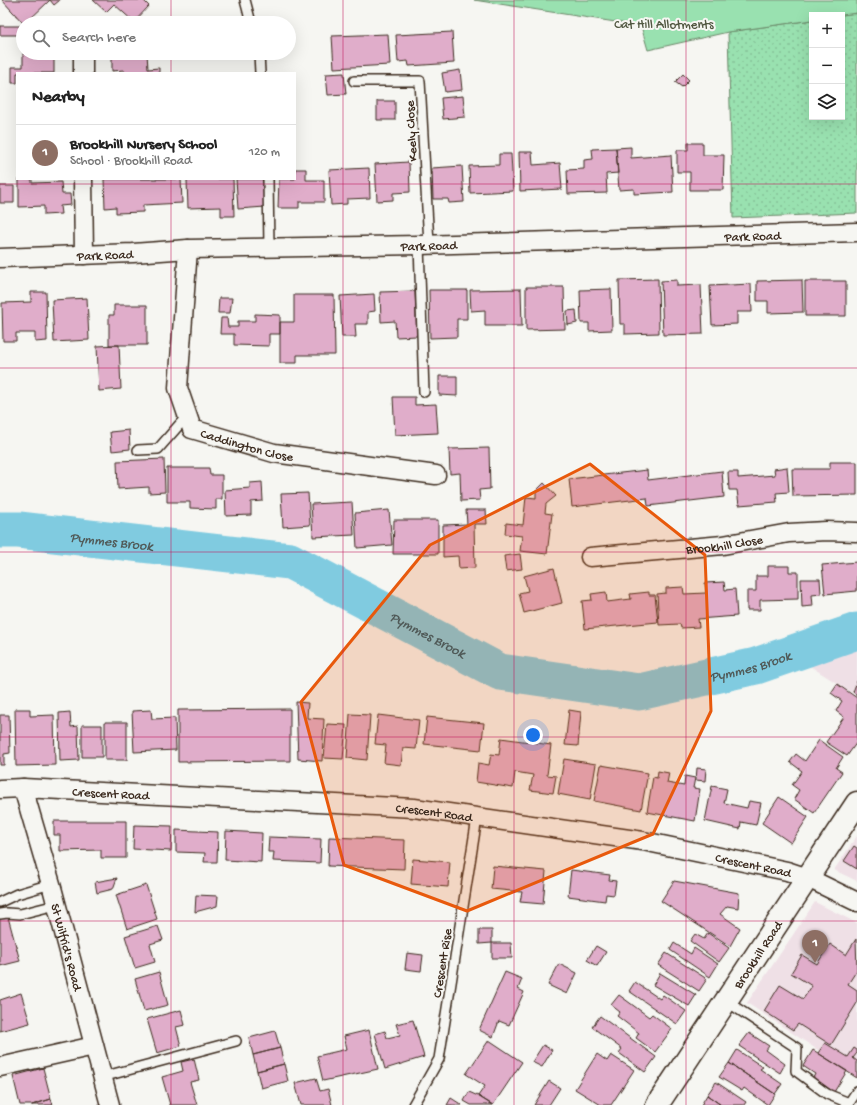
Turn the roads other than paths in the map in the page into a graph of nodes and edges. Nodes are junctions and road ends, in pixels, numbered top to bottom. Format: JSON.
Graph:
{"nodes":[{"id":1,"x":245,"y":0,"type":"edge"},
{"id":2,"x":249,"y":16,"type":"edge"},
{"id":3,"x":83,"y":60,"type":"edge"},
{"id":4,"x":259,"y":60,"type":"edge"},
{"id":5,"x":83,"y":72,"type":"edge"},
{"id":6,"x":260,"y":72,"type":"edge"},
{"id":7,"x":354,"y":81,"type":"dead end"},
{"id":8,"x":83,"y":180,"type":"edge"},
{"id":9,"x":268,"y":180,"type":"edge"},
{"id":10,"x":857,"y":232,"type":"edge"},
{"id":11,"x":424,"y":244,"type":"junction"},
{"id":12,"x":269,"y":248,"type":"junction"},
{"id":13,"x":188,"y":249,"type":"junction"},
{"id":14,"x":84,"y":256,"type":"junction"},
{"id":15,"x":0,"y":258,"type":"edge"},
{"id":16,"x":424,"y":392,"type":"dead end"},
{"id":17,"x":187,"y":416,"type":"junction"},
{"id":18,"x":138,"y":450,"type":"dead end"},
{"id":19,"x":436,"y":475,"type":"dead end"},
{"id":20,"x":857,"y":532,"type":"edge"},
{"id":21,"x":590,"y":557,"type":"dead end"},
{"id":22,"x":23,"y":788,"type":"junction"},
{"id":23,"x":0,"y":789,"type":"edge"},
{"id":24,"x":857,"y":803,"type":"edge"},
{"id":25,"x":478,"y":818,"type":"junction"},
{"id":26,"x":808,"y":878,"type":"junction"},
{"id":27,"x":51,"y":884,"type":"junction"},
{"id":28,"x":0,"y":902,"type":"edge"},
{"id":29,"x":857,"y":902,"type":"edge"},
{"id":30,"x":56,"y":905,"type":"junction"},
{"id":31,"x":0,"y":914,"type":"edge"},
{"id":32,"x":726,"y":1000,"type":"junction"},
{"id":33,"x":236,"y":1041,"type":"dead end"},
{"id":34,"x":94,"y":1046,"type":"junction"},
{"id":35,"x":0,"y":1067,"type":"edge"},
{"id":36,"x":102,"y":1077,"type":"junction"},
{"id":37,"x":857,"y":1091,"type":"edge"},
{"id":38,"x":110,"y":1105,"type":"edge"},
{"id":39,"x":414,"y":1105,"type":"edge"},
{"id":40,"x":657,"y":1105,"type":"edge"}],
"edges":[{"from":1,"to":2,"type":"lane"},
{"from":3,"to":5,"type":"street"},
{"from":4,"to":6,"type":"lane"},
{"from":7,"to":11,"type":"lane","name":"Keely Close"},
{"from":8,"to":14,"type":"street"},
{"from":9,"to":12,"type":"lane"},
{"from":10,"to":11,"type":"street","name":"Park Road"},
{"from":11,"to":12,"type":"street","name":"Park Road"},
{"from":11,"to":16,"type":"lane"},
{"from":12,"to":13,"type":"street","name":"Park Road"},
{"from":13,"to":14,"type":"street","name":"Park Road"},
{"from":13,"to":17,"type":"street","name":"Caddington Close"},
{"from":14,"to":15,"type":"street","name":"Park Road"},
{"from":17,"to":18,"type":"lane"},
{"from":17,"to":19,"type":"street","name":"Caddington Close"},
{"from":20,"to":21,"type":"street","name":"Brookhill Close"},
{"from":22,"to":23,"type":"street","name":"Crescent Road"},
{"from":22,"to":25,"type":"street","name":"Crescent Road"},
{"from":22,"to":27,"type":"street","name":"St Wilfrid's Road"},
{"from":24,"to":26,"type":"main road","name":"Brookhill Road"},
{"from":25,"to":26,"type":"street","name":"Crescent Road"},
{"from":25,"to":39,"type":"lane","name":"Crescent Rise"},
{"from":26,"to":29,"type":"street","name":"Crescent Road"},
{"from":26,"to":32,"type":"main road","name":"Brookhill Road"},
{"from":27,"to":28,"type":"lane"},
{"from":27,"to":30,"type":"street","name":"St Wilfrid's Road"},
{"from":30,"to":31,"type":"lane"},
{"from":30,"to":34,"type":"street","name":"St Wilfrid's Road"},
{"from":32,"to":37,"type":"lane"},
{"from":32,"to":40,"type":"main road","name":"Brookhill Road"},
{"from":33,"to":36,"type":"lane"},
{"from":34,"to":35,"type":"street"},
{"from":34,"to":36,"type":"street","name":"St Wilfrid's Road"},
{"from":36,"to":38,"type":"street","name":"St Wilfrid's Road"}]}
